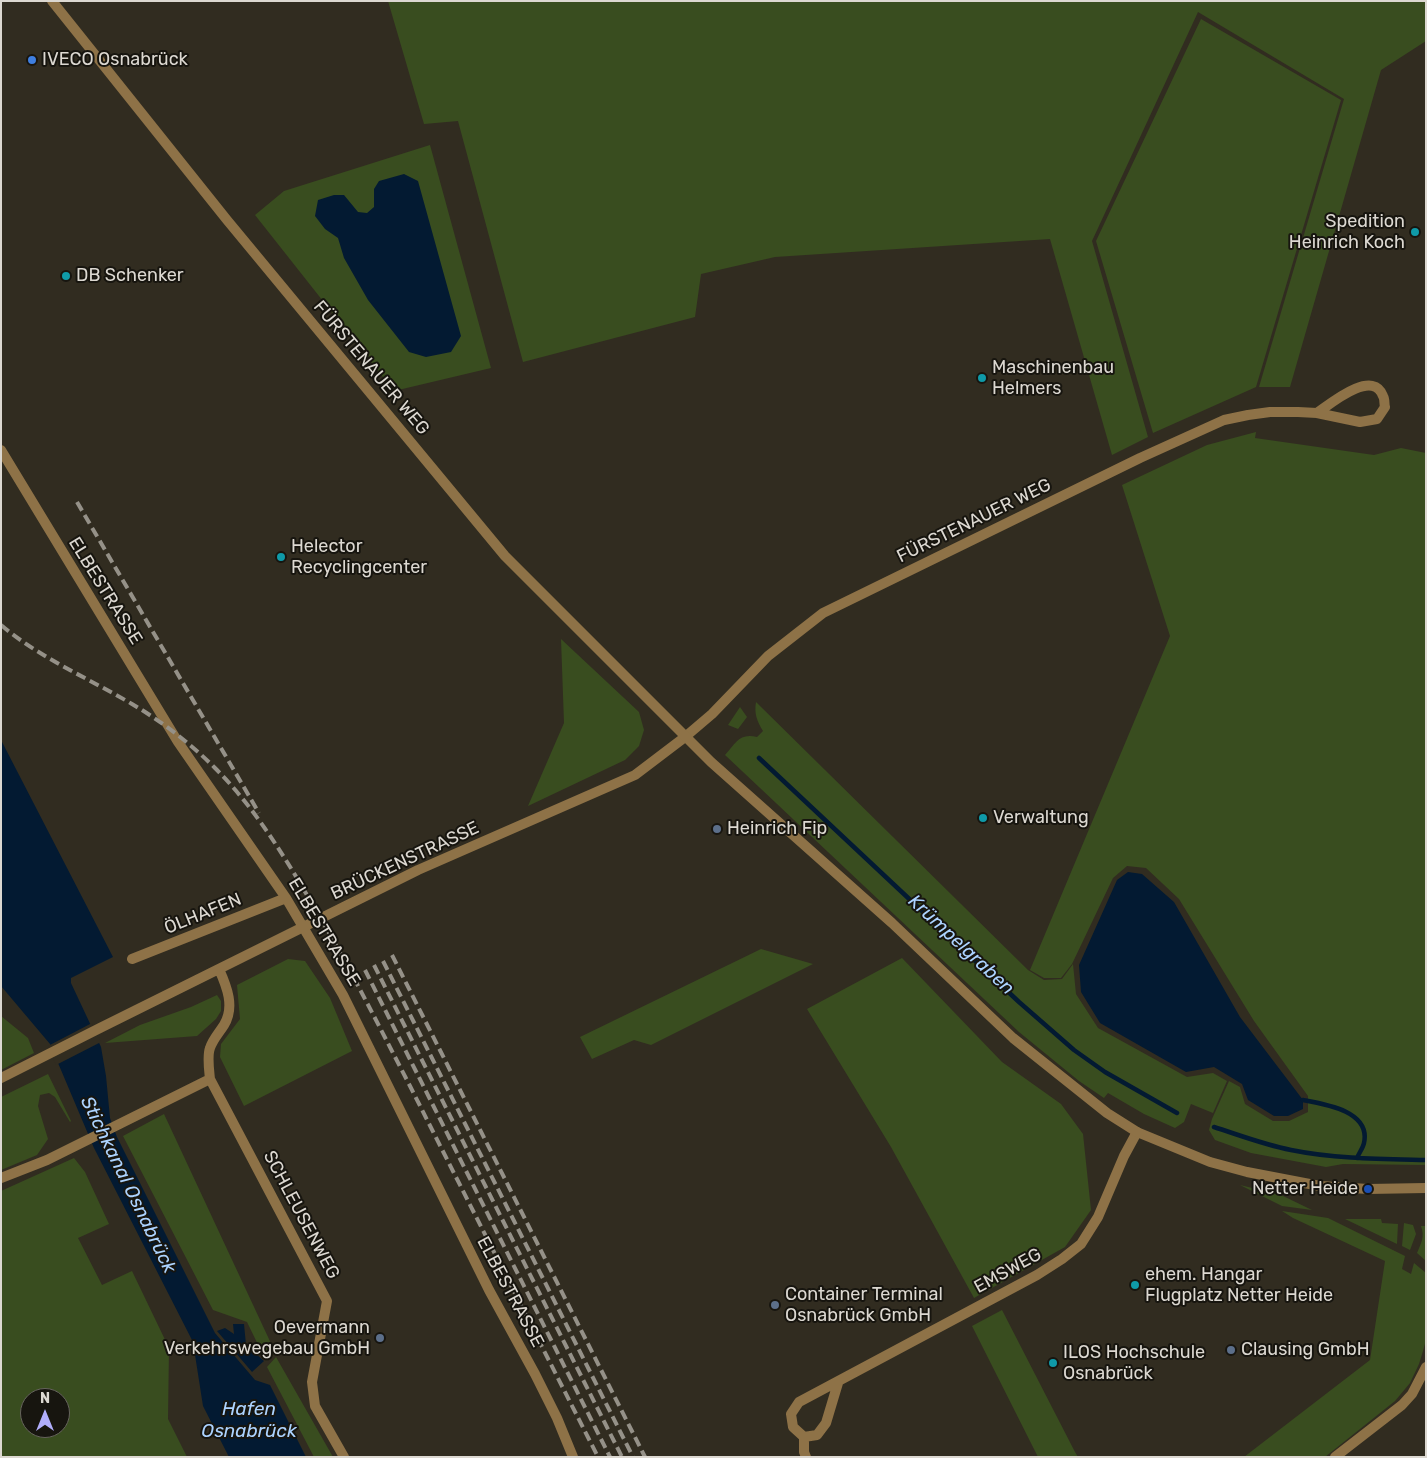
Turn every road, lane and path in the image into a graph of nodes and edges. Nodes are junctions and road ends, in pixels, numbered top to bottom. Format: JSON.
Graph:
{"nodes":[{"id":1,"x":52,"y":1,"type":"edge"},
{"id":2,"x":1317,"y":413,"type":"junction"},
{"id":3,"x":1,"y":450,"type":"edge"},
{"id":4,"x":685,"y":737,"type":"junction"},
{"id":5,"x":286,"y":898,"type":"junction"},
{"id":6,"x":304,"y":927,"type":"junction"},
{"id":7,"x":132,"y":959,"type":"dead end"},
{"id":8,"x":219,"y":969,"type":"junction"},
{"id":9,"x":1,"y":1078,"type":"edge"},
{"id":10,"x":210,"y":1079,"type":"junction"},
{"id":11,"x":1137,"y":1132,"type":"junction"},
{"id":12,"x":1,"y":1178,"type":"edge"},
{"id":13,"x":1426,"y":1188,"type":"edge"},
{"id":14,"x":1426,"y":1366,"type":"edge"},
{"id":15,"x":838,"y":1383,"type":"junction"},
{"id":16,"x":804,"y":1436,"type":"junction"},
{"id":17,"x":344,"y":1457,"type":"edge"},
{"id":18,"x":573,"y":1457,"type":"edge"},
{"id":19,"x":806,"y":1457,"type":"edge"},
{"id":20,"x":1335,"y":1457,"type":"edge"}],
"edges":[{"from":1,"to":4,"type":"street","name":"FÜRSTENAUER WEG"},
{"from":2,"to":2,"type":"street","name":"FÜRSTENAUER WEG"},
{"from":2,"to":4,"type":"street","name":"FÜRSTENAUER WEG"},
{"from":3,"to":5,"type":"street","name":"ELBESTRASSE"},
{"from":4,"to":6,"type":"street","name":"BRÜCKENSTRASSE"},
{"from":4,"to":11,"type":"street","name":"FÜRSTENAUER WEG"},
{"from":5,"to":6,"type":"street","name":"ELBESTRASSE"},
{"from":5,"to":7,"type":"street","name":"ÖLHAFEN"},
{"from":6,"to":8,"type":"street","name":"BRÜCKENSTRASSE"},
{"from":6,"to":18,"type":"street","name":"ELBESTRASSE"},
{"from":8,"to":9,"type":"street","name":"BRÜCKENSTRASSE"},
{"from":8,"to":10,"type":"street","name":"SCHLEUSENWEG"},
{"from":10,"to":12,"type":"street"},
{"from":10,"to":17,"type":"street","name":"SCHLEUSENWEG"},
{"from":11,"to":13,"type":"street","name":"FÜRSTENAUER WEG"},
{"from":11,"to":15,"type":"street","name":"EMSWEG"},
{"from":14,"to":20,"type":"street"},
{"from":15,"to":16,"type":"street"},
{"from":15,"to":16,"type":"street","name":"EMSWEG"},
{"from":16,"to":19,"type":"street"}]}
